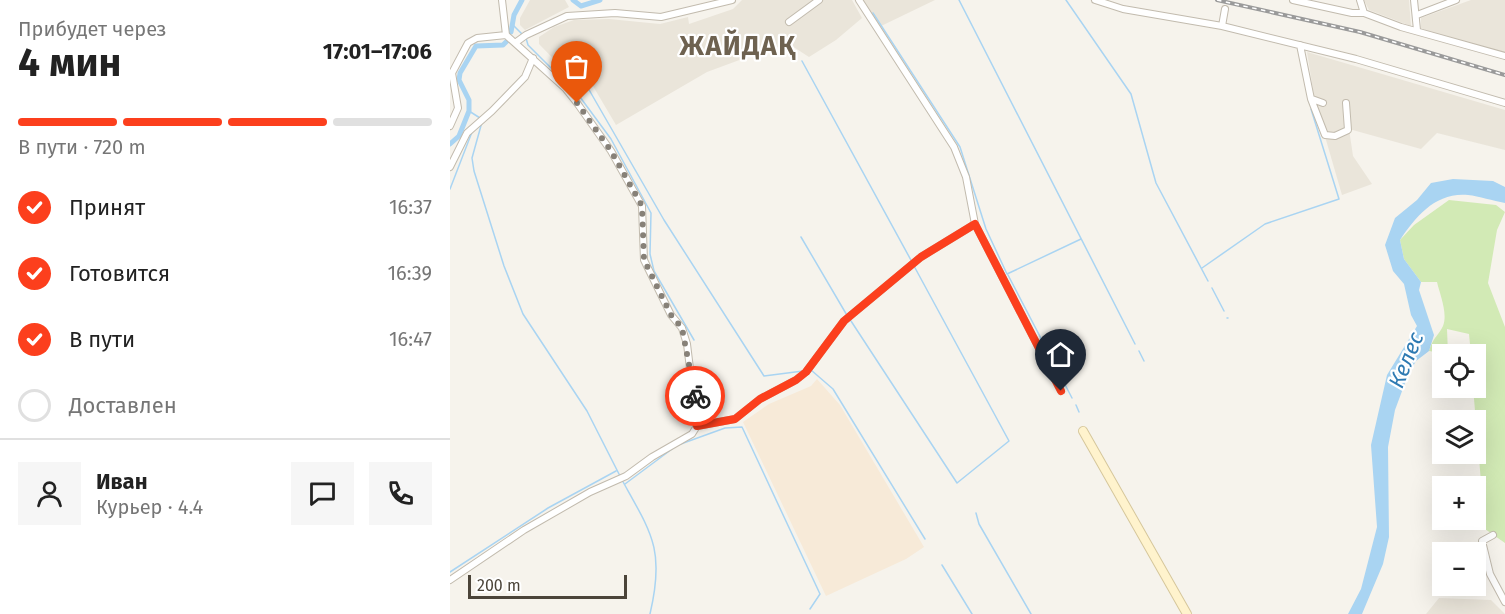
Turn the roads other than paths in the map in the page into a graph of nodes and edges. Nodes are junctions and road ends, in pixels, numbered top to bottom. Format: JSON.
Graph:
{"nodes":[{"id":1,"x":502,"y":0,"type":"edge"},
{"id":2,"x":732,"y":0,"type":"edge"},
{"id":3,"x":819,"y":0,"type":"edge"},
{"id":4,"x":859,"y":0,"type":"edge"},
{"id":5,"x":1095,"y":0,"type":"edge"},
{"id":6,"x":1293,"y":0,"type":"edge"},
{"id":7,"x":1360,"y":0,"type":"edge"},
{"id":8,"x":1414,"y":0,"type":"edge"},
{"id":9,"x":1456,"y":0,"type":"edge"},
{"id":10,"x":1225,"y":9,"type":"dead end"},
{"id":11,"x":1364,"y":13,"type":"junction"},
{"id":12,"x":1417,"y":15,"type":"junction"},
{"id":13,"x":789,"y":22,"type":"dead end"},
{"id":14,"x":1222,"y":26,"type":"junction"},
{"id":15,"x":1417,"y":30,"type":"junction"},
{"id":16,"x":506,"y":36,"type":"junction"},
{"id":17,"x":515,"y":44,"type":"junction"},
{"id":18,"x":1300,"y":45,"type":"junction"},
{"id":19,"x":1505,"y":56,"type":"edge"},
{"id":20,"x":533,"y":58,"type":"junction"},
{"id":21,"x":1311,"y":99,"type":"junction"},
{"id":22,"x":1323,"y":103,"type":"dead end"},
{"id":23,"x":1346,"y":103,"type":"dead end"},
{"id":24,"x":1505,"y":103,"type":"edge"},
{"id":25,"x":450,"y":126,"type":"edge"},
{"id":26,"x":450,"y":167,"type":"edge"},
{"id":27,"x":975,"y":224,"type":"junction"},
{"id":28,"x":1061,"y":391,"type":"dead end"},
{"id":29,"x":697,"y":426,"type":"junction"},
{"id":30,"x":1083,"y":431,"type":"dead end"},
{"id":31,"x":1493,"y":535,"type":"dead end"},
{"id":32,"x":450,"y":580,"type":"edge"},
{"id":33,"x":1505,"y":602,"type":"edge"},
{"id":34,"x":1187,"y":614,"type":"edge"}],
"edges":[{"from":1,"to":16,"type":"street"},
{"from":2,"to":17,"type":"street"},
{"from":3,"to":13,"type":"street"},
{"from":4,"to":27,"type":"street"},
{"from":5,"to":14,"type":"street"},
{"from":6,"to":11,"type":"street"},
{"from":7,"to":11,"type":"street"},
{"from":8,"to":12,"type":"street"},
{"from":9,"to":12,"type":"street"},
{"from":10,"to":14,"type":"street"},
{"from":11,"to":15,"type":"street"},
{"from":12,"to":15,"type":"street"},
{"from":14,"to":18,"type":"street"},
{"from":15,"to":19,"type":"street"},
{"from":16,"to":17,"type":"street"},
{"from":16,"to":25,"type":"street"},
{"from":17,"to":20,"type":"street"},
{"from":18,"to":21,"type":"street"},
{"from":18,"to":24,"type":"street"},
{"from":20,"to":26,"type":"street"},
{"from":20,"to":29,"type":"street"},
{"from":21,"to":22,"type":"street"},
{"from":21,"to":23,"type":"street"},
{"from":27,"to":28,"type":"street"},
{"from":27,"to":29,"type":"street"},
{"from":29,"to":32,"type":"street"},
{"from":30,"to":34,"type":"street"},
{"from":31,"to":33,"type":"street"}]}
